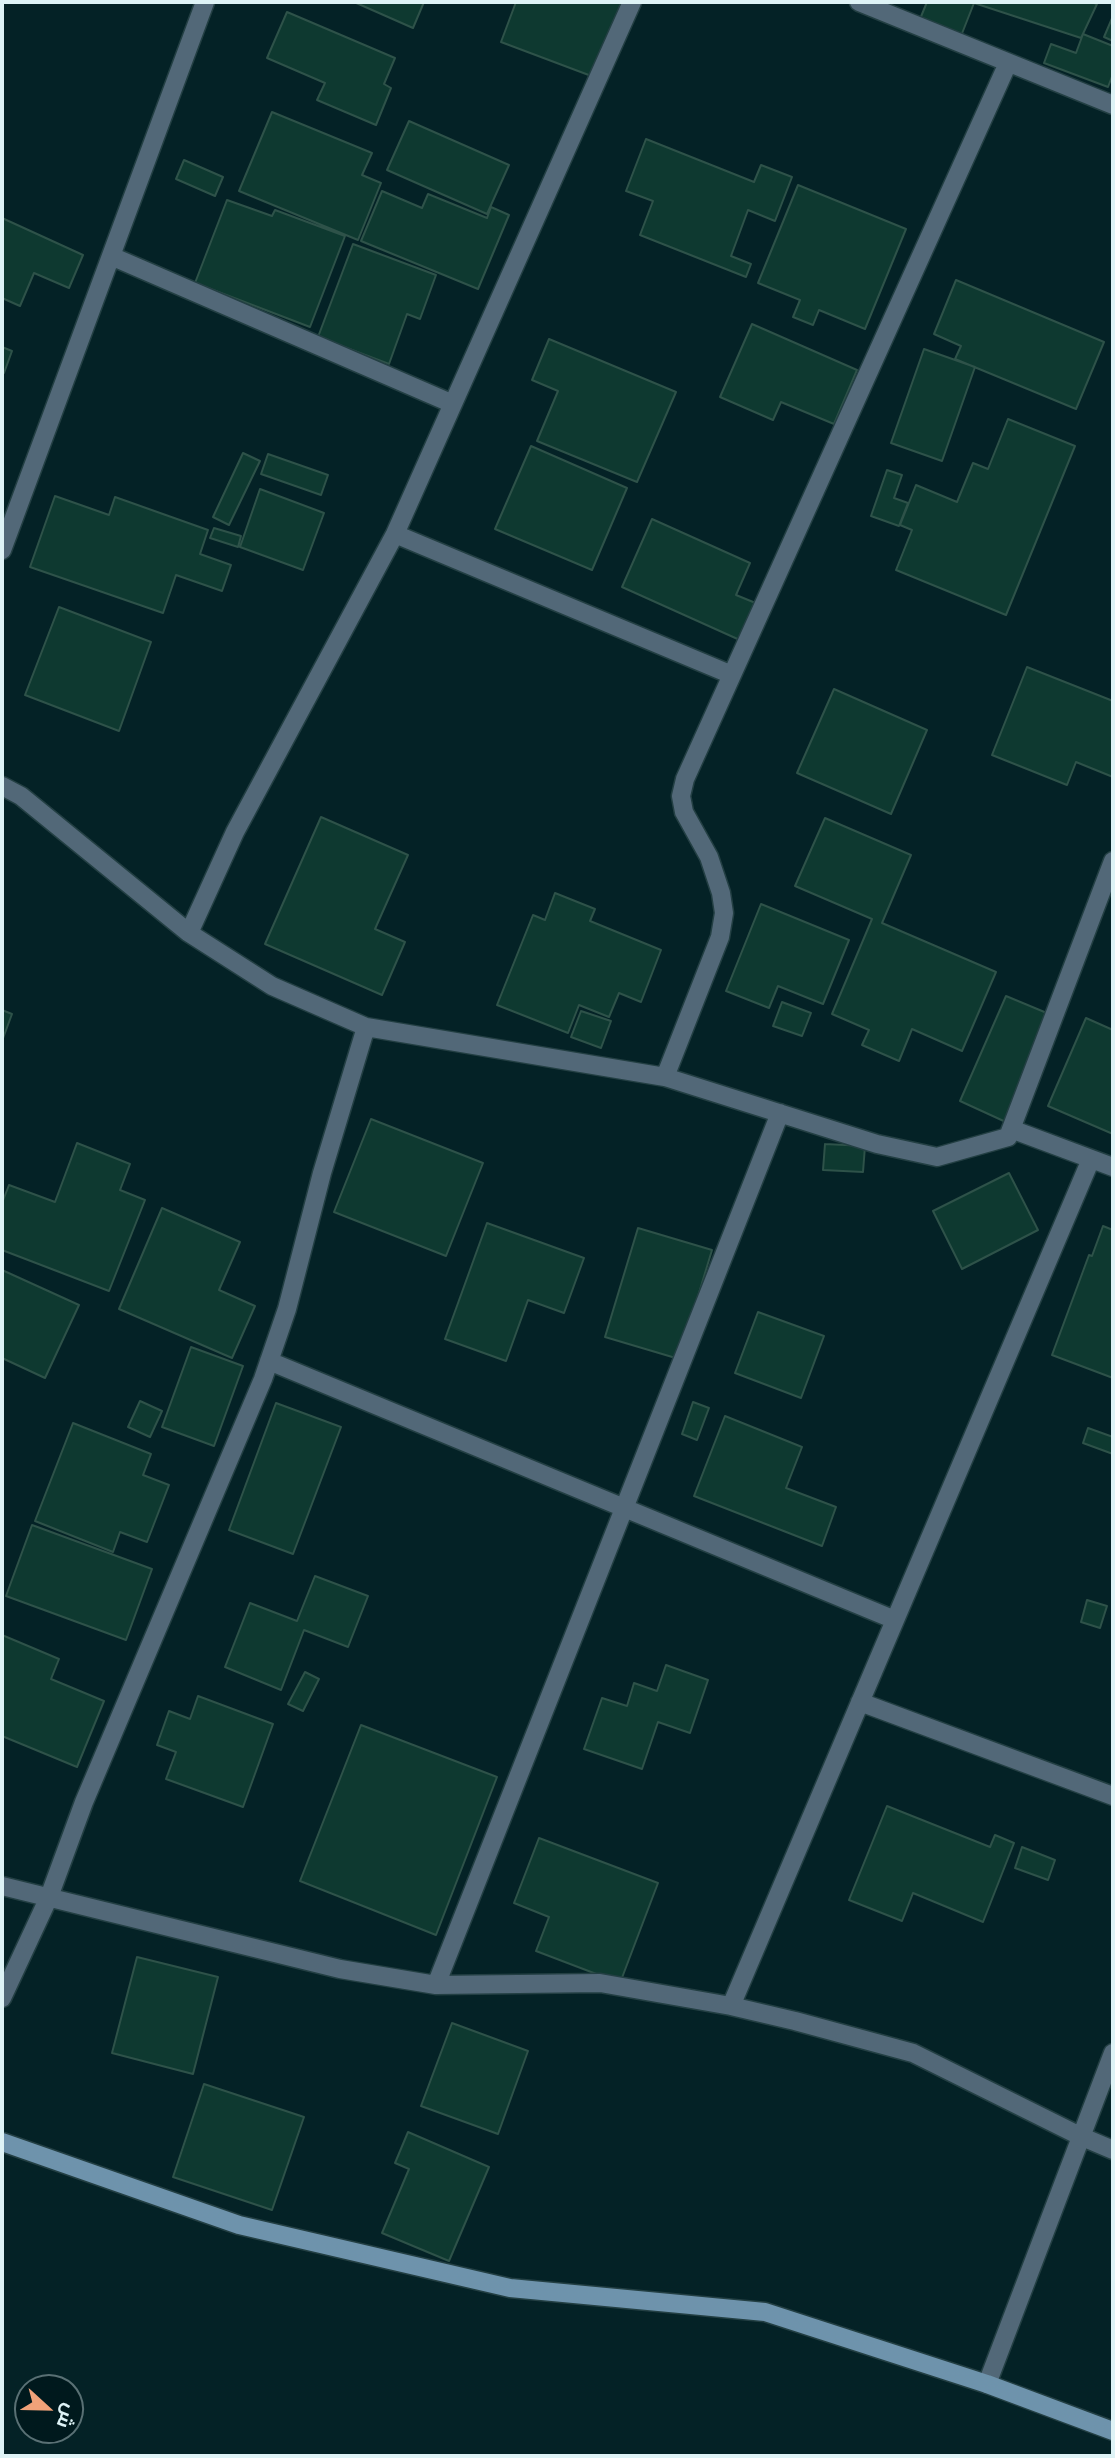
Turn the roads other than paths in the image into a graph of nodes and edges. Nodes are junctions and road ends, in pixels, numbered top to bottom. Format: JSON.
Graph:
{"nodes":[{"id":1,"x":205,"y":2,"type":"edge"},
{"id":2,"x":632,"y":2,"type":"edge"},
{"id":3,"x":859,"y":2,"type":"edge"},
{"id":4,"x":1008,"y":63,"type":"junction"},
{"id":5,"x":1113,"y":105,"type":"edge"},
{"id":6,"x":111,"y":256,"type":"junction"},
{"id":7,"x":453,"y":404,"type":"junction"},
{"id":8,"x":396,"y":534,"type":"junction"},
{"id":9,"x":2,"y":550,"type":"edge"},
{"id":10,"x":732,"y":675,"type":"junction"},
{"id":11,"x":2,"y":786,"type":"edge"},
{"id":12,"x":1113,"y":861,"type":"edge"},
{"id":13,"x":189,"y":933,"type":"junction"},
{"id":14,"x":366,"y":1027,"type":"junction"},
{"id":15,"x":665,"y":1077,"type":"junction"},
{"id":16,"x":780,"y":1113,"type":"junction"},
{"id":17,"x":1012,"y":1129,"type":"junction"},
{"id":18,"x":1091,"y":1159,"type":"junction"},
{"id":19,"x":1113,"y":1167,"type":"edge"},
{"id":20,"x":269,"y":1361,"type":"junction"},
{"id":21,"x":623,"y":1507,"type":"junction"},
{"id":22,"x":895,"y":1620,"type":"junction"},
{"id":23,"x":860,"y":1703,"type":"junction"},
{"id":24,"x":1113,"y":1796,"type":"edge"},
{"id":25,"x":2,"y":1886,"type":"edge"},
{"id":26,"x":49,"y":1897,"type":"junction"},
{"id":27,"x":436,"y":1985,"type":"junction"},
{"id":28,"x":2,"y":1998,"type":"edge"},
{"id":29,"x":731,"y":2006,"type":"junction"},
{"id":30,"x":1113,"y":2053,"type":"edge"},
{"id":31,"x":1080,"y":2136,"type":"junction"},
{"id":32,"x":2,"y":2142,"type":"edge"},
{"id":33,"x":1113,"y":2150,"type":"edge"},
{"id":34,"x":987,"y":2384,"type":"junction"},
{"id":35,"x":1113,"y":2431,"type":"edge"}],
"edges":[{"from":1,"to":6,"type":"street"},
{"from":2,"to":7,"type":"street"},
{"from":3,"to":4,"type":"street"},
{"from":4,"to":5,"type":"street"},
{"from":4,"to":10,"type":"street"},
{"from":6,"to":7,"type":"street"},
{"from":6,"to":9,"type":"street"},
{"from":7,"to":8,"type":"street"},
{"from":8,"to":10,"type":"street"},
{"from":8,"to":13,"type":"street"},
{"from":10,"to":15,"type":"street"},
{"from":11,"to":13,"type":"street"},
{"from":12,"to":17,"type":"street"},
{"from":13,"to":14,"type":"street"},
{"from":14,"to":15,"type":"street"},
{"from":14,"to":20,"type":"street"},
{"from":15,"to":16,"type":"street"},
{"from":16,"to":17,"type":"street"},
{"from":16,"to":21,"type":"street"},
{"from":17,"to":18,"type":"street"},
{"from":18,"to":19,"type":"street"},
{"from":18,"to":22,"type":"street"},
{"from":20,"to":21,"type":"street"},
{"from":20,"to":26,"type":"street"},
{"from":21,"to":22,"type":"street"},
{"from":21,"to":27,"type":"street"},
{"from":22,"to":23,"type":"street"},
{"from":23,"to":24,"type":"street"},
{"from":23,"to":29,"type":"street"},
{"from":25,"to":26,"type":"street"},
{"from":26,"to":27,"type":"street"},
{"from":26,"to":28,"type":"street"},
{"from":27,"to":29,"type":"street"},
{"from":29,"to":31,"type":"street"},
{"from":30,"to":31,"type":"street"},
{"from":31,"to":33,"type":"street"},
{"from":31,"to":34,"type":"street"},
{"from":32,"to":34,"type":"street"},
{"from":34,"to":35,"type":"street"}]}
